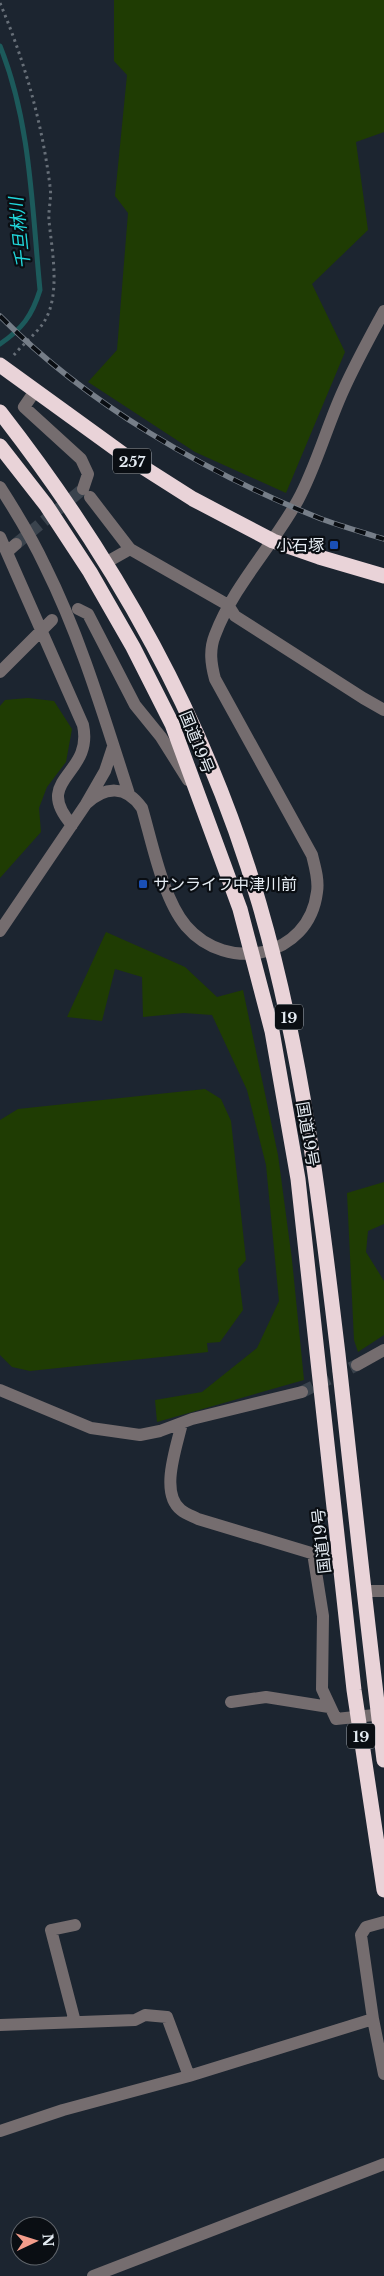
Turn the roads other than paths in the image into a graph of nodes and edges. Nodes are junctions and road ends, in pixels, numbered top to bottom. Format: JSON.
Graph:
{"nodes":[{"id":1,"x":384,"y":311,"type":"edge"},
{"id":2,"x":1,"y":366,"type":"edge"},
{"id":3,"x":35,"y":391,"type":"junction"},
{"id":4,"x":24,"y":407,"type":"junction"},
{"id":5,"x":0,"y":412,"type":"edge"},
{"id":6,"x":11,"y":426,"type":"junction"},
{"id":7,"x":0,"y":446,"type":"edge"},
{"id":8,"x":0,"y":487,"type":"edge"},
{"id":9,"x":0,"y":537,"type":"edge"},
{"id":10,"x":274,"y":541,"type":"junction"},
{"id":11,"x":130,"y":549,"type":"junction"},
{"id":12,"x":107,"y":562,"type":"junction"},
{"id":13,"x":384,"y":576,"type":"edge"},
{"id":14,"x":228,"y":605,"type":"junction"},
{"id":15,"x":78,"y":609,"type":"dead end"},
{"id":16,"x":52,"y":620,"type":"dead end"},
{"id":17,"x":41,"y":630,"type":"junction"},
{"id":18,"x":0,"y":672,"type":"edge"},
{"id":19,"x":384,"y":710,"type":"edge"},
{"id":20,"x":114,"y":746,"type":"junction"},
{"id":21,"x":129,"y":794,"type":"junction"},
{"id":22,"x":202,"y":801,"type":"junction"},
{"id":23,"x":86,"y":804,"type":"junction"},
{"id":24,"x":72,"y":825,"type":"junction"},
{"id":25,"x":0,"y":931,"type":"edge"},
{"id":26,"x":384,"y":1350,"type":"edge"},
{"id":27,"x":357,"y":1365,"type":"tunnel mouth"},
{"id":28,"x":0,"y":1390,"type":"edge"},
{"id":29,"x":302,"y":1392,"type":"tunnel mouth"},
{"id":30,"x":182,"y":1423,"type":"junction"},
{"id":31,"x":313,"y":1553,"type":"junction"},
{"id":32,"x":341,"y":1562,"type":"junction"},
{"id":33,"x":384,"y":1590,"type":"edge"},
{"id":34,"x":364,"y":1591,"type":"junction"},
{"id":35,"x":231,"y":1702,"type":"dead end"},
{"id":36,"x":329,"y":1707,"type":"junction"},
{"id":37,"x":384,"y":1714,"type":"edge"},
{"id":38,"x":384,"y":1760,"type":"edge"},
{"id":39,"x":384,"y":1890,"type":"edge"},
{"id":40,"x":384,"y":1922,"type":"edge"},
{"id":41,"x":75,"y":1925,"type":"dead end"},
{"id":42,"x":373,"y":2019,"type":"junction"},
{"id":43,"x":75,"y":2022,"type":"junction"},
{"id":44,"x":0,"y":2025,"type":"edge"},
{"id":45,"x":384,"y":2074,"type":"edge"},
{"id":46,"x":189,"y":2076,"type":"junction"},
{"id":47,"x":0,"y":2131,"type":"edge"},
{"id":48,"x":384,"y":2164,"type":"edge"},
{"id":49,"x":93,"y":2276,"type":"edge"}],
"edges":[{"from":1,"to":10,"type":"street"},
{"from":2,"to":3,"type":"highway","number":"257"},
{"from":3,"to":4,"type":"street"},
{"from":3,"to":10,"type":"highway","number":"257"},
{"from":4,"to":6,"type":"street"},
{"from":4,"to":11,"type":"street"},
{"from":5,"to":6,"type":"highway","name":"国道19号","number":"19"},
{"from":6,"to":12,"type":"highway","name":"国道19号","number":"19"},
{"from":7,"to":22,"type":"highway","name":"国道19号","number":"19"},
{"from":8,"to":20,"type":"street"},
{"from":9,"to":17,"type":"street"},
{"from":10,"to":13,"type":"highway","number":"257"},
{"from":10,"to":14,"type":"street"},
{"from":11,"to":12,"type":"street"},
{"from":11,"to":14,"type":"street"},
{"from":12,"to":34,"type":"highway","name":"国道19号","number":"19"},
{"from":14,"to":19,"type":"street"},
{"from":14,"to":21,"type":"street"},
{"from":15,"to":22,"type":"street"},
{"from":16,"to":17,"type":"street"},
{"from":17,"to":18,"type":"street"},
{"from":17,"to":24,"type":"street"},
{"from":20,"to":21,"type":"street"},
{"from":20,"to":23,"type":"street"},
{"from":21,"to":23,"type":"street"},
{"from":22,"to":32,"type":"highway","name":"国道19号","number":"19"},
{"from":23,"to":24,"type":"street"},
{"from":24,"to":25,"type":"street"},
{"from":26,"to":27,"type":"street"},
{"from":28,"to":30,"type":"street"},
{"from":29,"to":30,"type":"street"},
{"from":30,"to":31,"type":"street"},
{"from":31,"to":32,"type":"street"},
{"from":31,"to":36,"type":"street"},
{"from":32,"to":39,"type":"highway","name":"国道19号","number":"19"},
{"from":33,"to":34,"type":"street"},
{"from":34,"to":38,"type":"highway","name":"国道19号","number":"19"},
{"from":35,"to":36,"type":"street"},
{"from":36,"to":37,"type":"street"},
{"from":40,"to":42,"type":"street"},
{"from":41,"to":43,"type":"street"},
{"from":42,"to":45,"type":"street"},
{"from":42,"to":46,"type":"street"},
{"from":43,"to":44,"type":"street"},
{"from":43,"to":46,"type":"street"},
{"from":46,"to":47,"type":"street"},
{"from":48,"to":49,"type":"street"}]}
